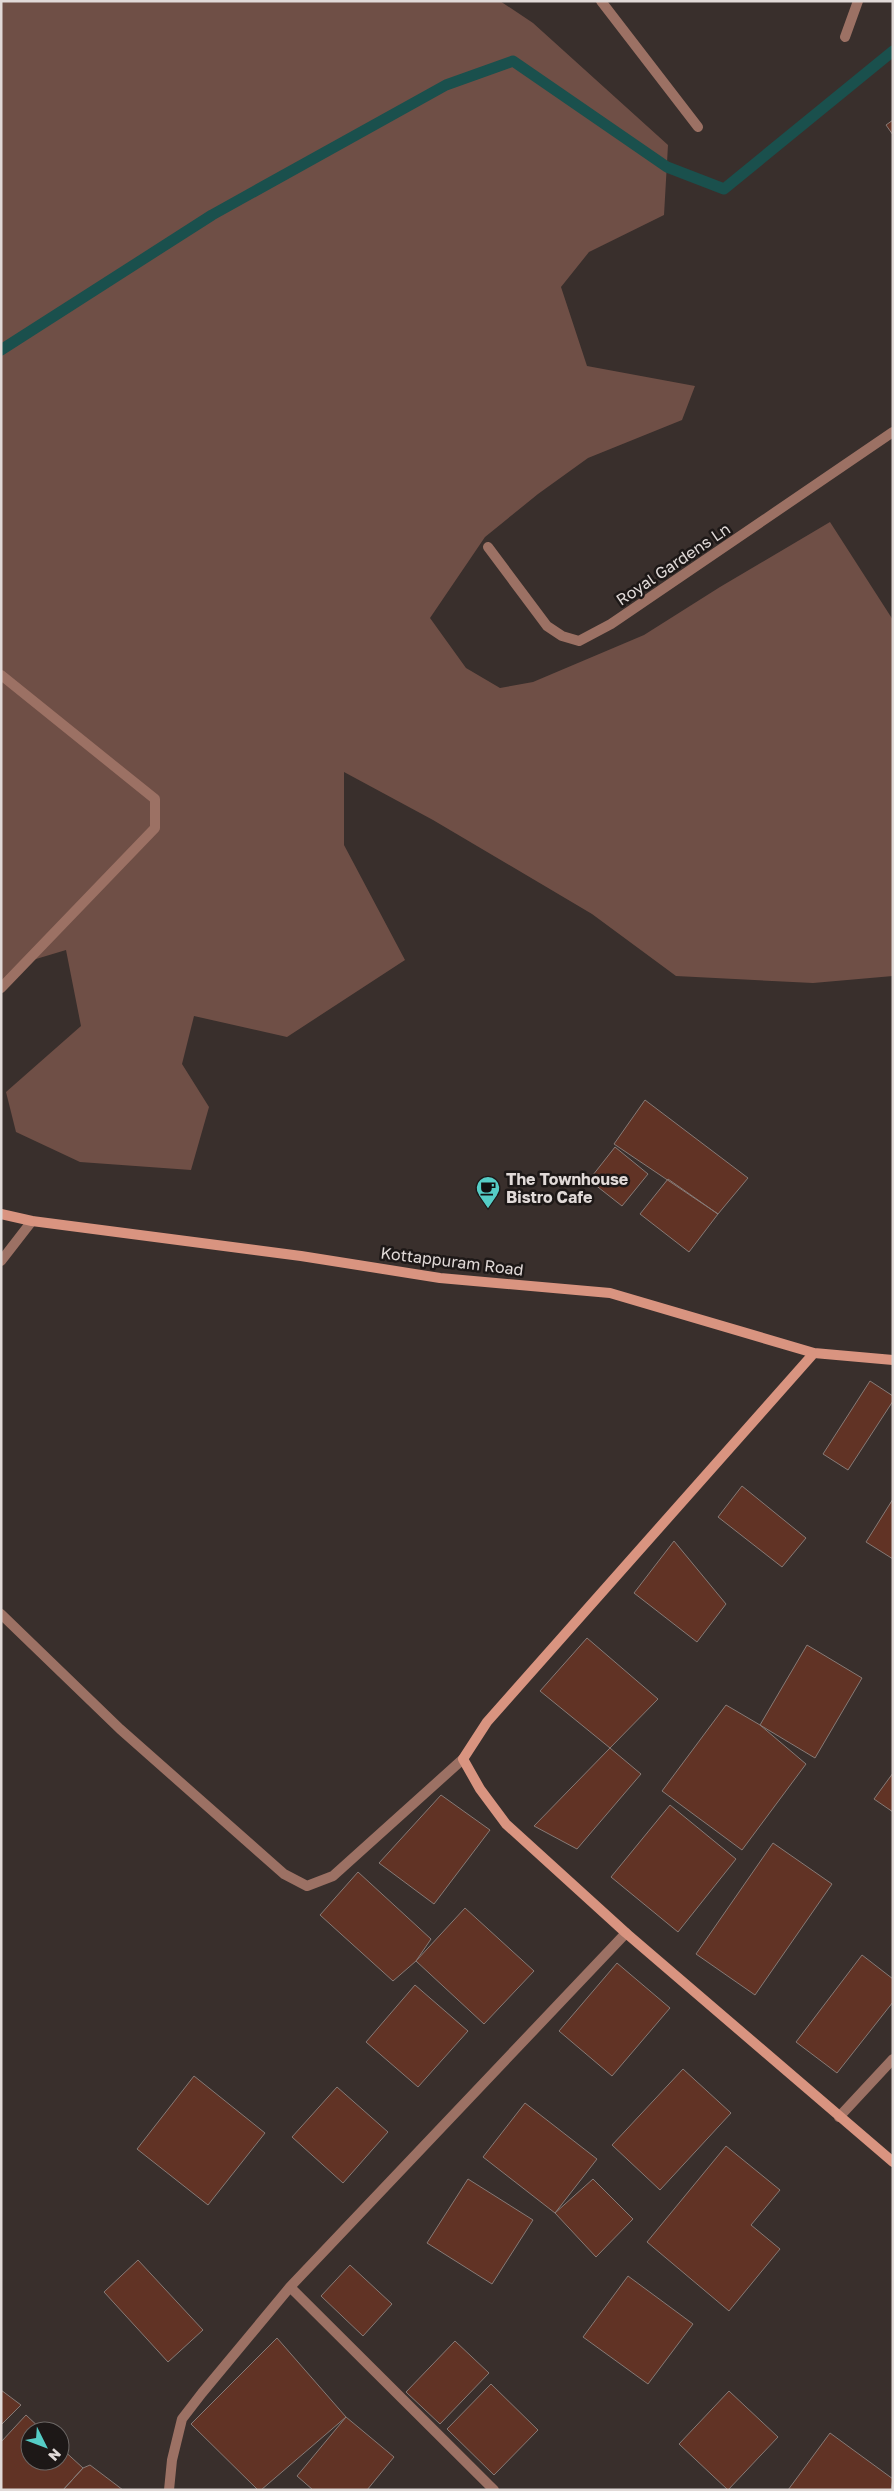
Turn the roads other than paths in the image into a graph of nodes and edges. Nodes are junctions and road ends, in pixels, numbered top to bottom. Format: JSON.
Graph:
{"nodes":[{"id":1,"x":601,"y":1,"type":"edge"},
{"id":2,"x":858,"y":1,"type":"edge"},
{"id":3,"x":845,"y":36,"type":"dead end"},
{"id":4,"x":698,"y":127,"type":"dead end"},
{"id":5,"x":893,"y":432,"type":"edge"},
{"id":6,"x":488,"y":547,"type":"dead end"},
{"id":7,"x":1,"y":675,"type":"edge"},
{"id":8,"x":1,"y":988,"type":"edge"},
{"id":9,"x":1,"y":1214,"type":"edge"},
{"id":10,"x":32,"y":1221,"type":"junction"},
{"id":11,"x":1,"y":1261,"type":"edge"},
{"id":12,"x":814,"y":1353,"type":"junction"},
{"id":13,"x":893,"y":1360,"type":"edge"},
{"id":14,"x":1,"y":1614,"type":"edge"},
{"id":15,"x":463,"y":1759,"type":"junction"},
{"id":16,"x":626,"y":1933,"type":"junction"},
{"id":17,"x":893,"y":2059,"type":"edge"},
{"id":18,"x":838,"y":2117,"type":"junction"},
{"id":19,"x":893,"y":2162,"type":"edge"},
{"id":20,"x":290,"y":2287,"type":"junction"},
{"id":21,"x":169,"y":2490,"type":"edge"},
{"id":22,"x":494,"y":2490,"type":"edge"}],
"edges":[{"from":1,"to":4,"type":"street"},
{"from":2,"to":3,"type":"street"},
{"from":5,"to":6,"type":"street","name":"Royal Gardens Ln"},
{"from":7,"to":8,"type":"street"},
{"from":9,"to":10,"type":"street","name":"Kottappuram Road"},
{"from":10,"to":11,"type":"street"},
{"from":10,"to":12,"type":"street","name":"Kottappuram Road"},
{"from":12,"to":13,"type":"street","name":"Kottappuram Road"},
{"from":12,"to":15,"type":"street"},
{"from":14,"to":15,"type":"street"},
{"from":15,"to":16,"type":"street"},
{"from":16,"to":18,"type":"street"},
{"from":16,"to":20,"type":"street"},
{"from":17,"to":18,"type":"street"},
{"from":18,"to":19,"type":"street"},
{"from":20,"to":21,"type":"street"},
{"from":20,"to":22,"type":"street"}]}
